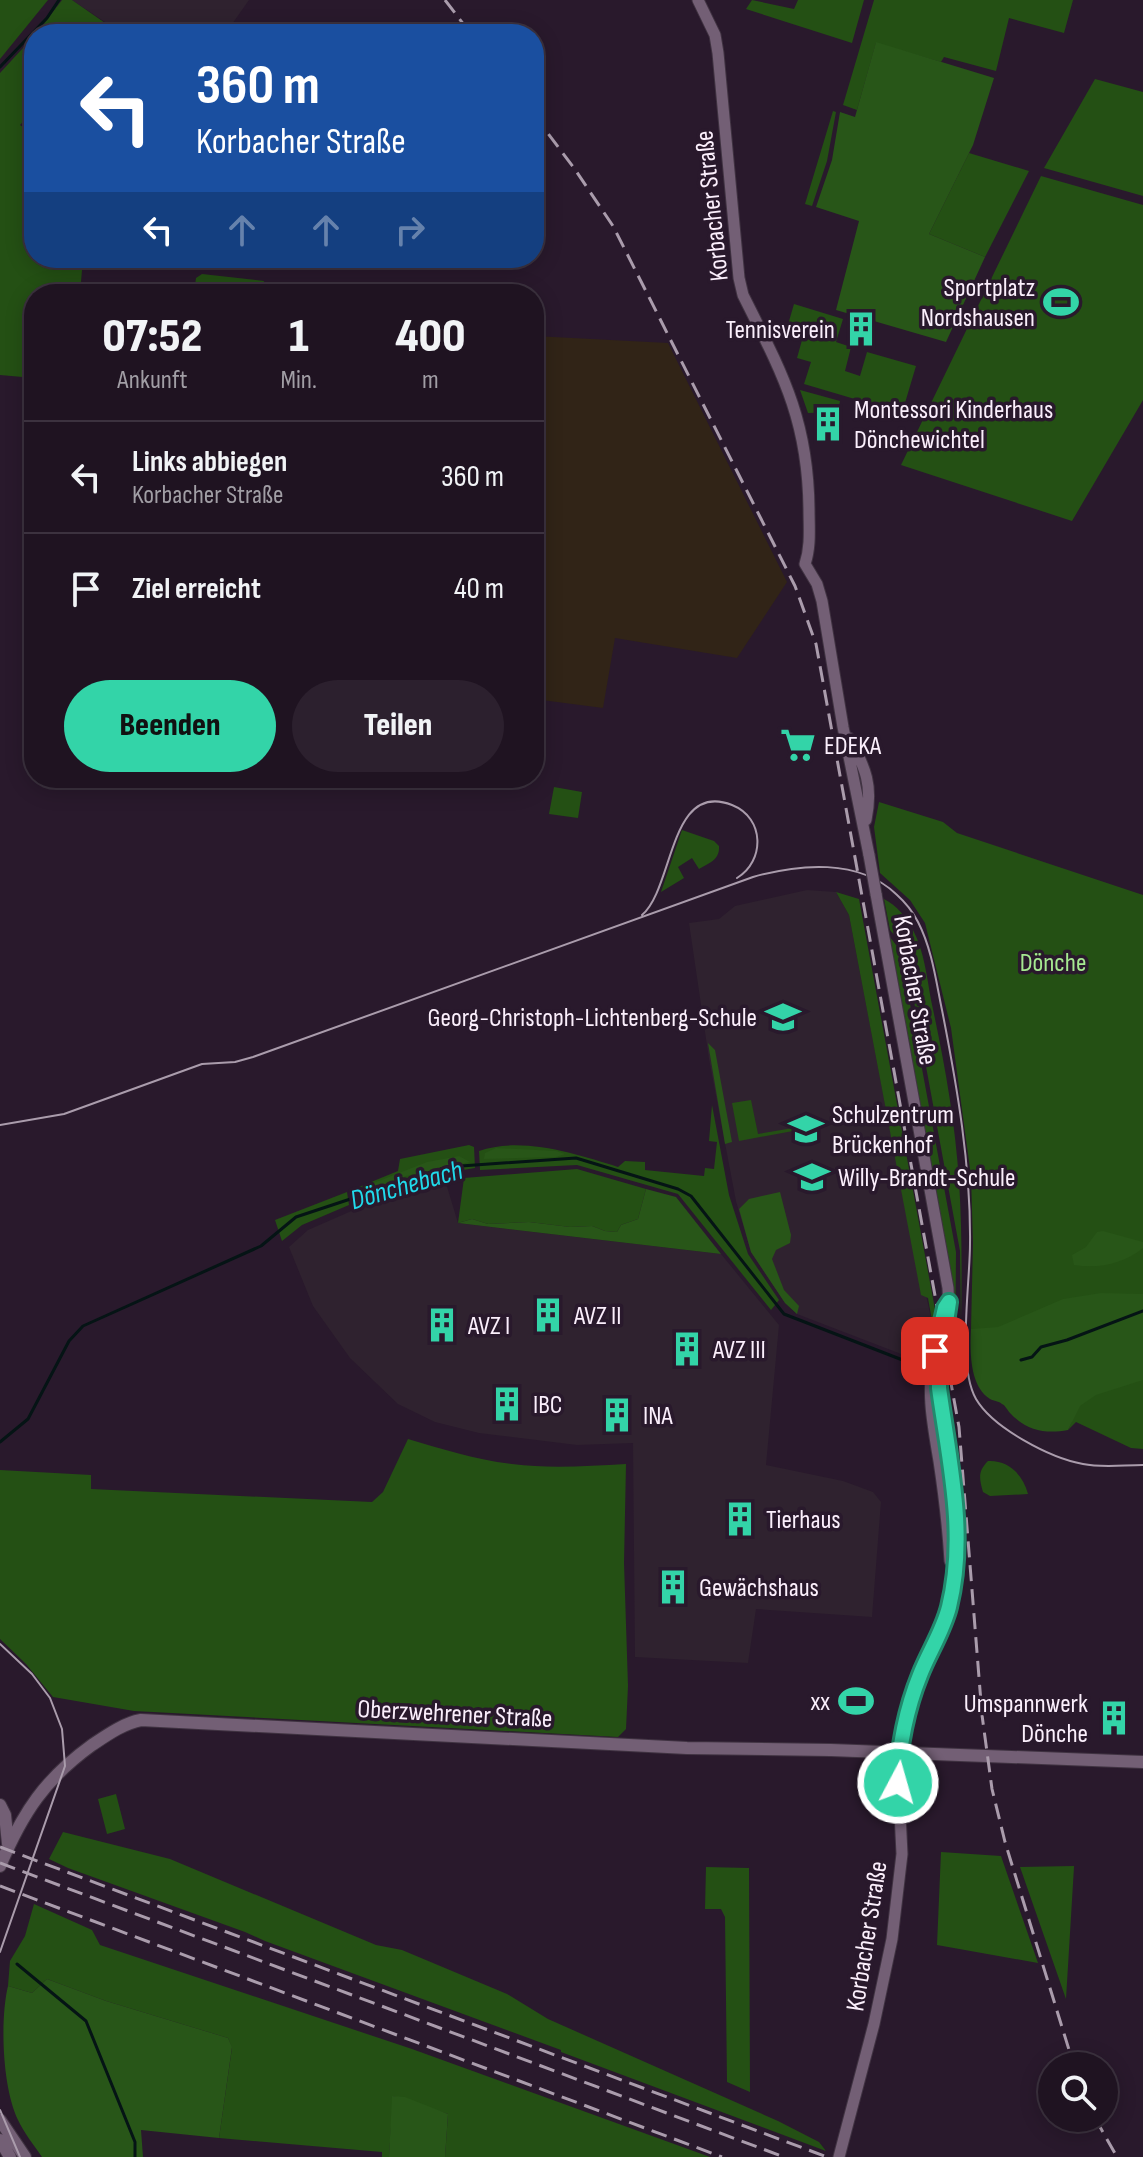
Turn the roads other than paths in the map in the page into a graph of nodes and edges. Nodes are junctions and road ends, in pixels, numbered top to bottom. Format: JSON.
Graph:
{"nodes":[{"id":1,"x":698,"y":0,"type":"edge"},
{"id":2,"x":901,"y":1753,"type":"junction"},
{"id":3,"x":1143,"y":1762,"type":"edge"},
{"id":4,"x":0,"y":1799,"type":"edge"},
{"id":5,"x":0,"y":1805,"type":"edge"},
{"id":6,"x":25,"y":1814,"type":"junction"},
{"id":7,"x":8,"y":1847,"type":"junction"},
{"id":8,"x":0,"y":1866,"type":"edge"},
{"id":9,"x":0,"y":2120,"type":"edge"},
{"id":10,"x":0,"y":2140,"type":"edge"},
{"id":11,"x":10,"y":2157,"type":"edge"},
{"id":12,"x":25,"y":2157,"type":"edge"},
{"id":13,"x":839,"y":2157,"type":"edge"}],
"edges":[{"from":1,"to":2,"type":"street","name":"Korbacher Straße","bridge":true},
{"from":2,"to":3,"type":"main road","name":"Oberzwehrener Straße"},
{"from":2,"to":6,"type":"main road","name":"Oberzwehrener Straße"},
{"from":2,"to":13,"type":"street","name":"Korbacher Straße"},
{"from":4,"to":6,"type":"main road"},
{"from":5,"to":7,"type":"main road"},
{"from":6,"to":7,"type":"main road","name":"Oberzwehrener Straße"},
{"from":7,"to":8,"type":"main road","name":"Oberzwehrener Straße"},
{"from":9,"to":12,"type":"main road"},
{"from":10,"to":11,"type":"main road"}]}
